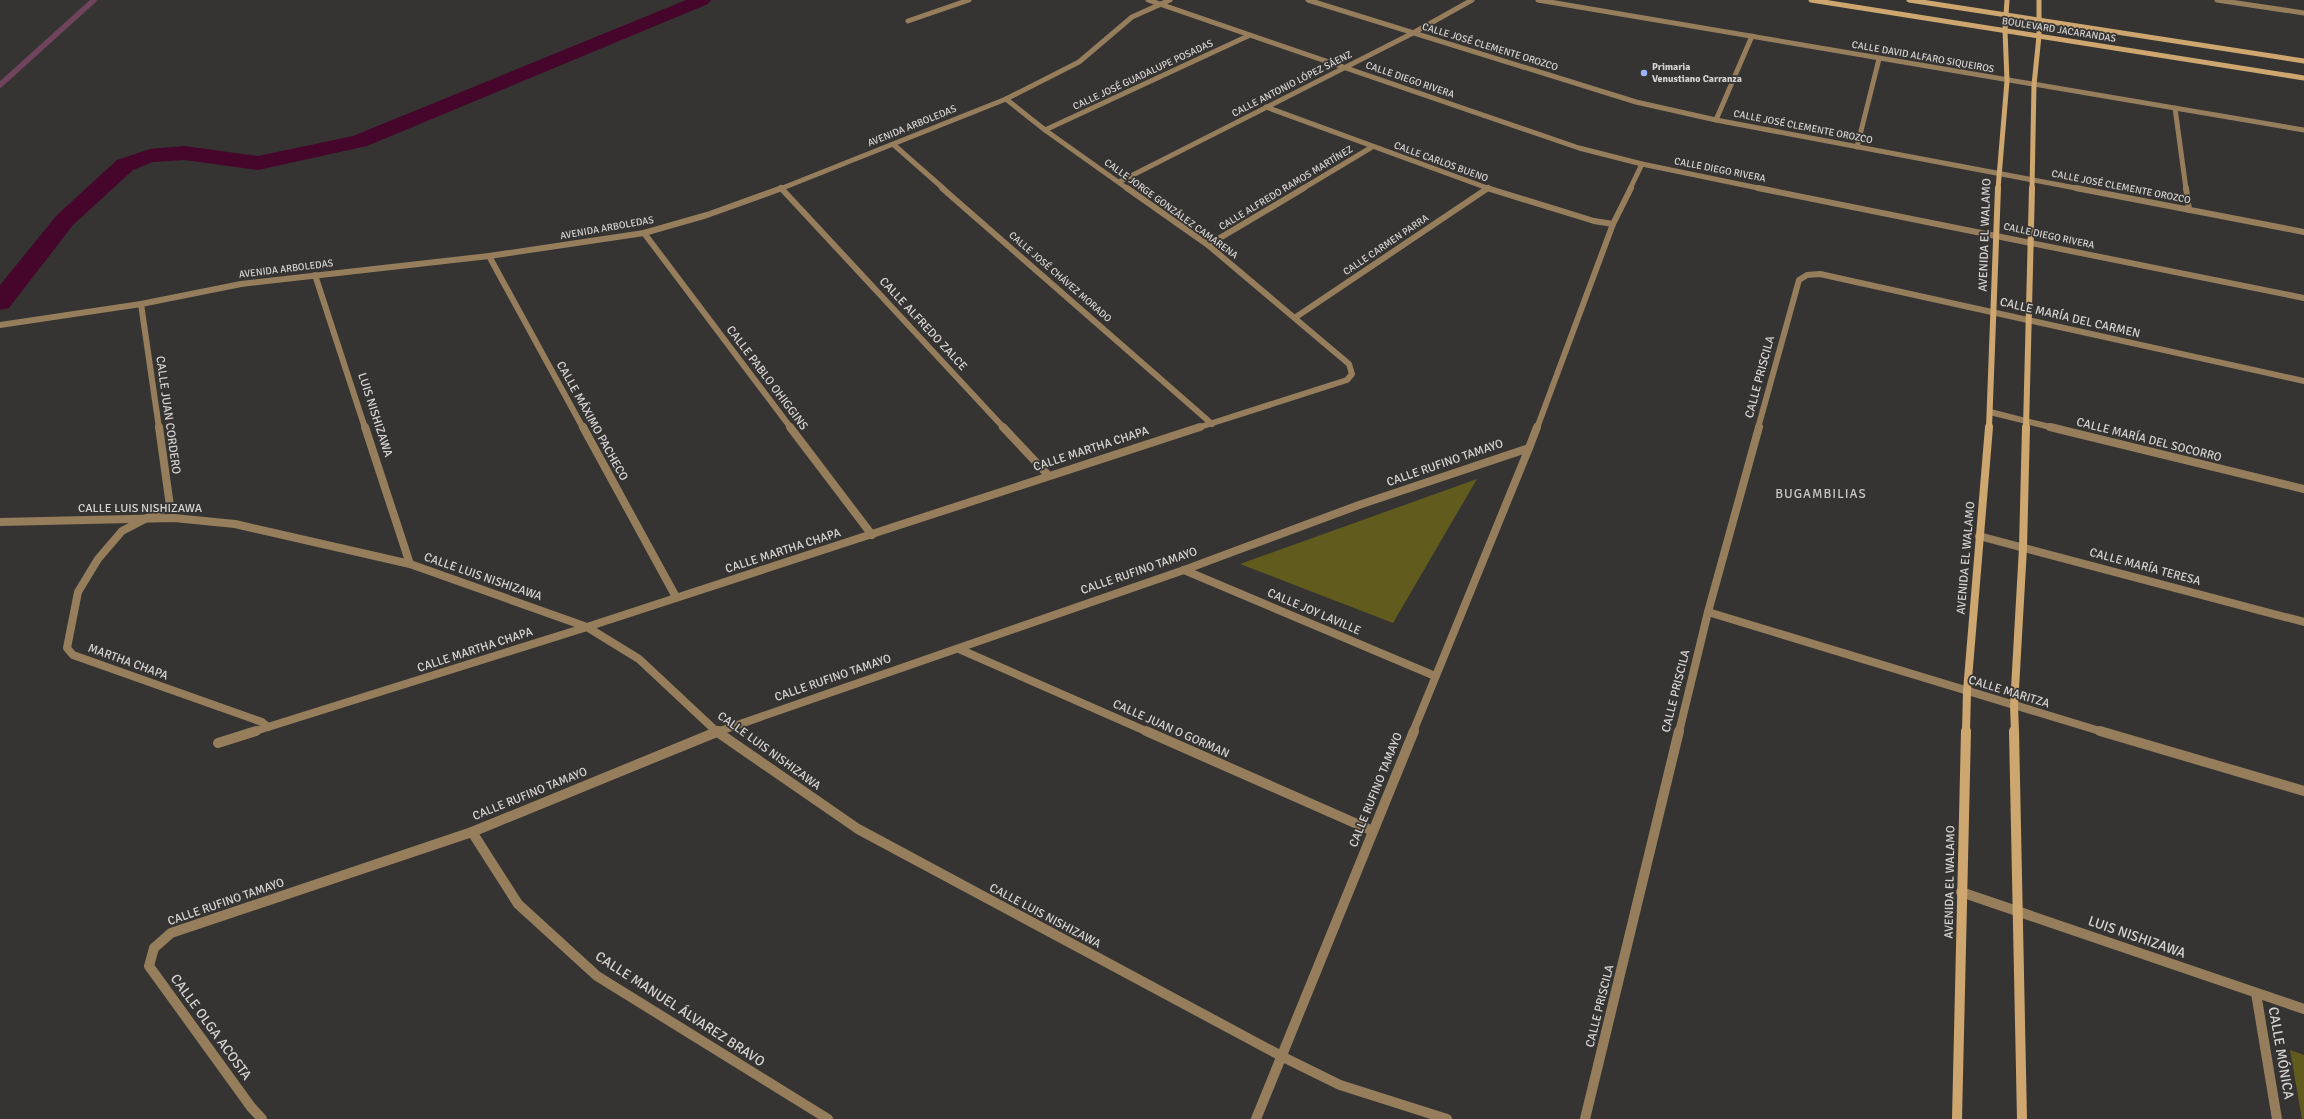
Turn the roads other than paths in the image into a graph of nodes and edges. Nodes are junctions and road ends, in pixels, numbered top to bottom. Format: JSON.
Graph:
{"nodes":[{"id":1,"x":969,"y":0,"type":"edge"},
{"id":2,"x":1148,"y":0,"type":"edge"},
{"id":3,"x":1170,"y":0,"type":"edge"},
{"id":4,"x":1308,"y":0,"type":"edge"},
{"id":5,"x":1323,"y":0,"type":"edge"},
{"id":6,"x":1472,"y":0,"type":"edge"},
{"id":7,"x":1538,"y":0,"type":"edge"},
{"id":8,"x":1811,"y":0,"type":"edge"},
{"id":9,"x":1909,"y":0,"type":"edge"},
{"id":10,"x":2008,"y":0,"type":"edge"},
{"id":11,"x":2039,"y":0,"type":"edge"},
{"id":12,"x":2217,"y":0,"type":"edge"},
{"id":13,"x":1316,"y":3,"type":"junction"},
{"id":14,"x":1159,"y":4,"type":"junction"},
{"id":15,"x":2304,"y":13,"type":"edge"},
{"id":16,"x":2006,"y":15,"type":"junction"},
{"id":17,"x":2038,"y":20,"type":"junction"},
{"id":18,"x":908,"y":21,"type":"dead end"},
{"id":19,"x":2005,"y":30,"type":"junction"},
{"id":20,"x":1413,"y":33,"type":"junction"},
{"id":21,"x":1248,"y":36,"type":"junction"},
{"id":22,"x":1752,"y":36,"type":"junction"},
{"id":23,"x":2039,"y":36,"type":"junction"},
{"id":24,"x":1879,"y":59,"type":"junction"},
{"id":25,"x":2304,"y":61,"type":"edge"},
{"id":26,"x":1345,"y":68,"type":"junction"},
{"id":27,"x":2304,"y":78,"type":"edge"},
{"id":28,"x":2007,"y":81,"type":"junction"},
{"id":29,"x":2034,"y":85,"type":"junction"},
{"id":30,"x":1006,"y":99,"type":"junction"},
{"id":31,"x":1266,"y":107,"type":"junction"},
{"id":32,"x":2175,"y":108,"type":"junction"},
{"id":33,"x":1716,"y":120,"type":"junction"},
{"id":34,"x":1045,"y":130,"type":"junction"},
{"id":35,"x":2304,"y":130,"type":"edge"},
{"id":36,"x":894,"y":145,"type":"junction"},
{"id":37,"x":1372,"y":147,"type":"junction"},
{"id":38,"x":1857,"y":147,"type":"junction"},
{"id":39,"x":1642,"y":164,"type":"junction"},
{"id":40,"x":1999,"y":174,"type":"junction"},
{"id":41,"x":2032,"y":178,"type":"junction"},
{"id":42,"x":1119,"y":182,"type":"junction"},
{"id":43,"x":781,"y":188,"type":"junction"},
{"id":44,"x":1488,"y":188,"type":"junction"},
{"id":45,"x":2189,"y":210,"type":"junction"},
{"id":46,"x":1613,"y":224,"type":"junction"},
{"id":47,"x":2304,"y":232,"type":"edge"},
{"id":48,"x":644,"y":233,"type":"junction"},
{"id":49,"x":1996,"y":235,"type":"junction"},
{"id":50,"x":2031,"y":242,"type":"junction"},
{"id":51,"x":1208,"y":245,"type":"junction"},
{"id":52,"x":489,"y":256,"type":"junction"},
{"id":53,"x":315,"y":275,"type":"junction"},
{"id":54,"x":1807,"y":275,"type":"joint"},
{"id":55,"x":2304,"y":298,"type":"edge"},
{"id":56,"x":141,"y":304,"type":"junction"},
{"id":57,"x":1994,"y":312,"type":"junction"},
{"id":58,"x":1296,"y":318,"type":"junction"},
{"id":59,"x":2028,"y":320,"type":"junction"},
{"id":60,"x":2,"y":325,"type":"edge"},
{"id":61,"x":1352,"y":374,"type":"joint"},
{"id":62,"x":2304,"y":381,"type":"edge"},
{"id":63,"x":1990,"y":412,"type":"junction"},
{"id":64,"x":2026,"y":421,"type":"junction"},
{"id":65,"x":1212,"y":424,"type":"junction"},
{"id":66,"x":1529,"y":448,"type":"junction"},
{"id":67,"x":1048,"y":475,"type":"junction"},
{"id":68,"x":2304,"y":489,"type":"edge"},
{"id":69,"x":149,"y":518,"type":"junction"},
{"id":70,"x":0,"y":522,"type":"edge"},
{"id":71,"x":872,"y":535,"type":"junction"},
{"id":72,"x":1980,"y":536,"type":"junction"},
{"id":73,"x":2023,"y":548,"type":"junction"},
{"id":74,"x":410,"y":564,"type":"junction"},
{"id":75,"x":1184,"y":570,"type":"junction"},
{"id":76,"x":676,"y":597,"type":"junction"},
{"id":77,"x":1708,"y":612,"type":"junction"},
{"id":78,"x":2304,"y":622,"type":"edge"},
{"id":79,"x":587,"y":627,"type":"junction"},
{"id":80,"x":959,"y":649,"type":"junction"},
{"id":81,"x":1435,"y":676,"type":"junction"},
{"id":82,"x":1967,"y":691,"type":"junction"},
{"id":83,"x":2014,"y":706,"type":"junction"},
{"id":84,"x":268,"y":728,"type":"junction"},
{"id":85,"x":717,"y":732,"type":"junction"},
{"id":86,"x":218,"y":743,"type":"dead end"},
{"id":87,"x":2304,"y":791,"type":"edge"},
{"id":88,"x":1373,"y":831,"type":"junction"},
{"id":89,"x":472,"y":832,"type":"junction"},
{"id":90,"x":1961,"y":892,"type":"junction"},
{"id":91,"x":2018,"y":910,"type":"junction"},
{"id":92,"x":154,"y":948,"type":"joint"},
{"id":93,"x":2256,"y":993,"type":"junction"},
{"id":94,"x":2304,"y":1009,"type":"edge"},
{"id":95,"x":1283,"y":1057,"type":"junction"},
{"id":96,"x":262,"y":1119,"type":"edge"},
{"id":97,"x":828,"y":1119,"type":"edge"},
{"id":98,"x":1256,"y":1119,"type":"edge"},
{"id":99,"x":1447,"y":1119,"type":"edge"},
{"id":100,"x":1585,"y":1119,"type":"edge"},
{"id":101,"x":1957,"y":1119,"type":"edge"},
{"id":102,"x":2022,"y":1119,"type":"edge"},
{"id":103,"x":2277,"y":1119,"type":"edge"}],
"edges":[{"from":1,"to":18,"type":"street"},
{"from":2,"to":14,"type":"street","name":"CALLE DIEGO RIVERA"},
{"from":3,"to":14,"type":"street","name":"AVENIDA ARBOLEDAS"},
{"from":4,"to":13,"type":"street","name":"CALLE JOSÉ CLEMENTE OROZCO"},
{"from":5,"to":13,"type":"street"},
{"from":6,"to":20,"type":"street","name":"CALLE ANTONIO LÓPEZ SÁENZ"},
{"from":7,"to":22,"type":"street","name":"CALLE DAVID ALFARO SIQUEIROS"},
{"from":8,"to":19,"type":"street","name":"BOULEVARD JACARANDAS"},
{"from":9,"to":16,"type":"street","name":"BOULEVARD JACARANDAS"},
{"from":10,"to":16,"type":"street","name":"AVENIDA EL WALAMO"},
{"from":11,"to":17,"type":"street"},
{"from":12,"to":15,"type":"street"},
{"from":13,"to":20,"type":"street","name":"CALLE JOSÉ CLEMENTE OROZCO"},
{"from":14,"to":21,"type":"street","name":"CALLE DIEGO RIVERA"},
{"from":14,"to":30,"type":"street","name":"AVENIDA ARBOLEDAS"},
{"from":16,"to":17,"type":"street","name":"BOULEVARD JACARANDAS"},
{"from":16,"to":19,"type":"street","name":"AVENIDA EL WALAMO"},
{"from":17,"to":23,"type":"street"},
{"from":17,"to":25,"type":"street","name":"BOULEVARD JACARANDAS"},
{"from":19,"to":23,"type":"street","name":"BOULEVARD JACARANDAS"},
{"from":19,"to":28,"type":"street","name":"AVENIDA EL WALAMO"},
{"from":20,"to":26,"type":"street","name":"CALLE ANTONIO LÓPEZ SÁENZ"},
{"from":20,"to":33,"type":"street","name":"CALLE JOSÉ CLEMENTE OROZCO"},
{"from":21,"to":26,"type":"street","name":"CALLE DIEGO RIVERA"},
{"from":21,"to":34,"type":"street","name":"CALLE JOSÉ GUADALUPE POSADAS"},
{"from":22,"to":24,"type":"street","name":"CALLE DAVID ALFARO SIQUEIROS"},
{"from":22,"to":33,"type":"street"},
{"from":23,"to":27,"type":"street","name":"BOULEVARD JACARANDAS"},
{"from":23,"to":29,"type":"street"},
{"from":24,"to":28,"type":"street","name":"CALLE DAVID ALFARO SIQUEIROS"},
{"from":24,"to":38,"type":"street"},
{"from":26,"to":31,"type":"street","name":"CALLE ANTONIO LÓPEZ SÁENZ"},
{"from":26,"to":39,"type":"street","name":"CALLE DIEGO RIVERA"},
{"from":28,"to":29,"type":"street","name":"CALLE DAVID ALFARO SIQUEIROS"},
{"from":28,"to":40,"type":"street","name":"AVENIDA EL WALAMO"},
{"from":29,"to":32,"type":"street","name":"CALLE DAVID ALFARO SIQUEIROS"},
{"from":29,"to":41,"type":"street"},
{"from":30,"to":34,"type":"street","name":"CALLE JORGE GONZÁLEZ CAMARENA"},
{"from":30,"to":36,"type":"street","name":"AVENIDA ARBOLEDAS"},
{"from":31,"to":37,"type":"street","name":"CALLE CARLOS BUENO"},
{"from":31,"to":42,"type":"street","name":"CALLE ANTONIO LÓPEZ SÁENZ"},
{"from":32,"to":35,"type":"street","name":"CALLE DAVID ALFARO SIQUEIROS"},
{"from":32,"to":45,"type":"street"},
{"from":33,"to":38,"type":"street","name":"CALLE JOSÉ CLEMENTE OROZCO"},
{"from":34,"to":42,"type":"street","name":"CALLE JORGE GONZÁLEZ CAMARENA"},
{"from":36,"to":43,"type":"street","name":"AVENIDA ARBOLEDAS"},
{"from":36,"to":65,"type":"street","name":"CALLE JOSÉ CHÁVEZ MORADO"},
{"from":37,"to":44,"type":"street","name":"CALLE CARLOS BUENO"},
{"from":37,"to":51,"type":"street","name":"CALLE ALFREDO RAMOS MARTÍNEZ"},
{"from":38,"to":40,"type":"street","name":"CALLE JOSÉ CLEMENTE OROZCO"},
{"from":39,"to":46,"type":"street","name":"CALLE RUFINO TAMAYO"},
{"from":39,"to":49,"type":"street","name":"CALLE DIEGO RIVERA"},
{"from":40,"to":41,"type":"street","name":"CALLE JOSÉ CLEMENTE OROZCO"},
{"from":40,"to":49,"type":"street","name":"AVENIDA EL WALAMO"},
{"from":41,"to":45,"type":"street","name":"CALLE JOSÉ CLEMENTE OROZCO"},
{"from":41,"to":50,"type":"street"},
{"from":42,"to":51,"type":"street","name":"CALLE JORGE GONZÁLEZ CAMARENA"},
{"from":43,"to":48,"type":"street","name":"AVENIDA ARBOLEDAS"},
{"from":43,"to":67,"type":"street","name":"CALLE ALFREDO ZALCE"},
{"from":44,"to":46,"type":"street","name":"CALLE CARLOS BUENO"},
{"from":44,"to":58,"type":"street","name":"CALLE CARMEN PARRA"},
{"from":45,"to":47,"type":"street","name":"CALLE JOSÉ CLEMENTE OROZCO"},
{"from":46,"to":66,"type":"street","name":"CALLE RUFINO TAMAYO"},
{"from":48,"to":52,"type":"street","name":"AVENIDA ARBOLEDAS"},
{"from":48,"to":71,"type":"street","name":"CALLE PABLO OHIGGINS"},
{"from":49,"to":50,"type":"street","name":"CALLE DIEGO RIVERA"},
{"from":49,"to":57,"type":"street","name":"AVENIDA EL WALAMO"},
{"from":50,"to":55,"type":"street","name":"CALLE DIEGO RIVERA"},
{"from":50,"to":59,"type":"street"},
{"from":51,"to":58,"type":"street","name":"CALLE JORGE GONZÁLEZ CAMARENA"},
{"from":52,"to":53,"type":"street","name":"AVENIDA ARBOLEDAS"},
{"from":52,"to":76,"type":"street","name":"CALLE MÁXIMO PACHECO"},
{"from":53,"to":56,"type":"street","name":"AVENIDA ARBOLEDAS"},
{"from":53,"to":74,"type":"street","name":"LUIS NISHIZAWA"},
{"from":54,"to":57,"type":"street","name":"CALLE MARÍA DEL CARMEN"},
{"from":54,"to":77,"type":"street","name":"CALLE PRISCILA"},
{"from":56,"to":60,"type":"street","name":"AVENIDA ARBOLEDAS"},
{"from":56,"to":69,"type":"street","name":"CALLE JUAN CORDERO"},
{"from":57,"to":59,"type":"street","name":"CALLE MARÍA DEL CARMEN"},
{"from":57,"to":63,"type":"street","name":"AVENIDA EL WALAMO"},
{"from":58,"to":61,"type":"street","name":"CALLE JORGE GONZÁLEZ CAMARENA"},
{"from":59,"to":62,"type":"street","name":"CALLE MARÍA DEL CARMEN"},
{"from":59,"to":64,"type":"street"},
{"from":61,"to":65,"type":"street","name":"CALLE MARTHA CHAPA"},
{"from":63,"to":64,"type":"street","name":"CALLE MARÍA DEL SOCORRO"},
{"from":63,"to":72,"type":"street","name":"AVENIDA EL WALAMO"},
{"from":64,"to":68,"type":"street","name":"CALLE MARÍA DEL SOCORRO"},
{"from":64,"to":73,"type":"street"},
{"from":65,"to":67,"type":"street","name":"CALLE MARTHA CHAPA"},
{"from":66,"to":75,"type":"street","name":"CALLE RUFINO TAMAYO"},
{"from":66,"to":81,"type":"street","name":"CALLE RUFINO TAMAYO"},
{"from":67,"to":71,"type":"street","name":"CALLE MARTHA CHAPA"},
{"from":69,"to":70,"type":"street","name":"CALLE LUIS NISHIZAWA"},
{"from":69,"to":74,"type":"street","name":"CALLE LUIS NISHIZAWA"},
{"from":69,"to":84,"type":"street","name":"MARTHA CHAPA"},
{"from":71,"to":76,"type":"street","name":"CALLE MARTHA CHAPA"},
{"from":72,"to":73,"type":"street","name":"CALLE MARÍA TERESA"},
{"from":72,"to":82,"type":"street","name":"AVENIDA EL WALAMO"},
{"from":73,"to":78,"type":"street","name":"CALLE MARÍA TERESA"},
{"from":73,"to":83,"type":"street"},
{"from":74,"to":79,"type":"street","name":"CALLE LUIS NISHIZAWA"},
{"from":75,"to":80,"type":"street","name":"CALLE RUFINO TAMAYO"},
{"from":75,"to":81,"type":"street","name":"CALLE JOY LAVILLE"},
{"from":76,"to":79,"type":"street","name":"CALLE MARTHA CHAPA"},
{"from":77,"to":82,"type":"street","name":"CALLE MARITZA"},
{"from":77,"to":100,"type":"street","name":"CALLE PRISCILA"},
{"from":79,"to":84,"type":"street","name":"CALLE MARTHA CHAPA"},
{"from":79,"to":85,"type":"street","name":"CALLE LUIS NISHIZAWA"},
{"from":80,"to":85,"type":"street","name":"CALLE RUFINO TAMAYO"},
{"from":80,"to":88,"type":"street","name":"CALLE JUAN O GORMAN"},
{"from":81,"to":88,"type":"street","name":"CALLE RUFINO TAMAYO"},
{"from":82,"to":83,"type":"street","name":"CALLE MARITZA"},
{"from":82,"to":90,"type":"street","name":"AVENIDA EL WALAMO"},
{"from":83,"to":87,"type":"street","name":"CALLE MARITZA"},
{"from":83,"to":91,"type":"street"},
{"from":84,"to":86,"type":"street","name":"CALLE MARTHA CHAPA"},
{"from":85,"to":89,"type":"street","name":"CALLE RUFINO TAMAYO"},
{"from":85,"to":95,"type":"street","name":"CALLE LUIS NISHIZAWA"},
{"from":88,"to":95,"type":"street","name":"CALLE RUFINO TAMAYO"},
{"from":89,"to":92,"type":"street","name":"CALLE RUFINO TAMAYO"},
{"from":89,"to":97,"type":"street","name":"CALLE MANUEL ÁLVAREZ BRAVO"},
{"from":90,"to":91,"type":"street","name":"LUIS NISHIZAWA"},
{"from":90,"to":101,"type":"street","name":"AVENIDA EL WALAMO"},
{"from":91,"to":93,"type":"street","name":"LUIS NISHIZAWA"},
{"from":91,"to":102,"type":"street"},
{"from":92,"to":96,"type":"street","name":"CALLE OLGA ACOSTA"},
{"from":93,"to":94,"type":"street","name":"LUIS NISHIZAWA"},
{"from":93,"to":103,"type":"street","name":"CALLE MÓNICA"},
{"from":95,"to":98,"type":"street","name":"CALLE RUFINO TAMAYO"},
{"from":95,"to":99,"type":"street","name":"CALLE LUIS NISHIZAWA"}]}
